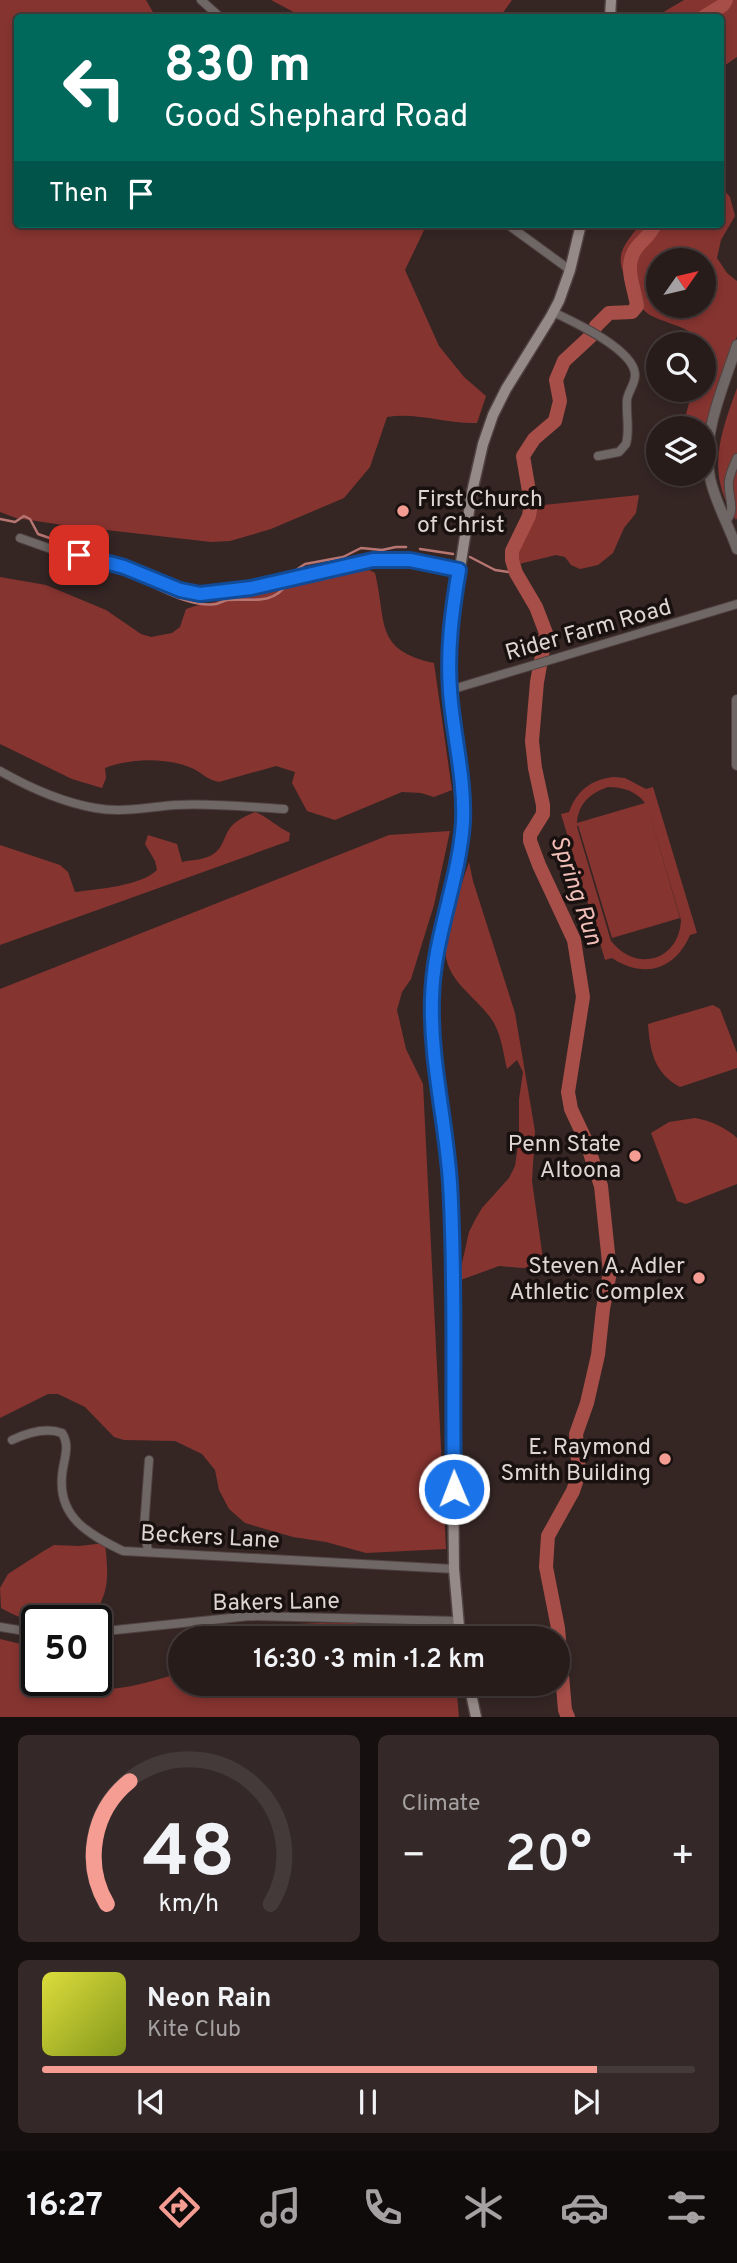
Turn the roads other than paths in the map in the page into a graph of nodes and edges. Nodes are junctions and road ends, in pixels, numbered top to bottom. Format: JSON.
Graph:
{"nodes":[{"id":1,"x":201,"y":0,"type":"edge"},
{"id":2,"x":217,"y":14,"type":"edge"},
{"id":3,"x":512,"y":228,"type":"edge"},
{"id":4,"x":579,"y":228,"type":"edge"},
{"id":5,"x":570,"y":270,"type":"junction"},
{"id":6,"x":553,"y":312,"type":"junction"},
{"id":7,"x":737,"y":345,"type":"edge"},
{"id":8,"x":598,"y":456,"type":"dead end"},
{"id":9,"x":737,"y":457,"type":"edge"},
{"id":10,"x":726,"y":521,"type":"junction"},
{"id":11,"x":20,"y":538,"type":"dead end"},
{"id":12,"x":737,"y":549,"type":"edge"},
{"id":13,"x":459,"y":570,"type":"junction"},
{"id":14,"x":737,"y":604,"type":"edge"},
{"id":15,"x":450,"y":690,"type":"junction"},
{"id":16,"x":737,"y":700,"type":"edge"},
{"id":17,"x":737,"y":765,"type":"edge"},
{"id":18,"x":0,"y":771,"type":"edge"},
{"id":19,"x":284,"y":809,"type":"dead end"},
{"id":20,"x":12,"y":1440,"type":"dead end"},
{"id":21,"x":149,"y":1460,"type":"dead end"},
{"id":22,"x":148,"y":1551,"type":"junction"},
{"id":23,"x":454,"y":1569,"type":"junction"},
{"id":24,"x":457,"y":1621,"type":"junction"},
{"id":25,"x":458,"y":1626,"type":"edge"},
{"id":26,"x":0,"y":1627,"type":"edge"},
{"id":27,"x":21,"y":1630,"type":"edge"},
{"id":28,"x":112,"y":1630,"type":"edge"},
{"id":29,"x":471,"y":1696,"type":"edge"},
{"id":30,"x":476,"y":1717,"type":"edge"}],
"edges":[{"from":1,"to":2,"type":"street"},
{"from":3,"to":5,"type":"street"},
{"from":4,"to":5,"type":"main road"},
{"from":5,"to":6,"type":"main road"},
{"from":6,"to":8,"type":"street"},
{"from":6,"to":13,"type":"main road"},
{"from":7,"to":10,"type":"street"},
{"from":9,"to":10,"type":"street"},
{"from":10,"to":12,"type":"street"},
{"from":11,"to":13,"type":"street"},
{"from":13,"to":15,"type":"main road"},
{"from":14,"to":15,"type":"street","name":"Rider Farm Road"},
{"from":15,"to":23,"type":"main road"},
{"from":16,"to":17,"type":"street"},
{"from":18,"to":19,"type":"street"},
{"from":20,"to":22,"type":"street","name":"Beckers Lane"},
{"from":21,"to":22,"type":"street"},
{"from":22,"to":23,"type":"street","name":"Beckers Lane"},
{"from":23,"to":24,"type":"main road"},
{"from":24,"to":25,"type":"main road"},
{"from":24,"to":28,"type":"street","name":"Bakers Lane"},
{"from":26,"to":27,"type":"street"},
{"from":29,"to":30,"type":"main road"}]}
